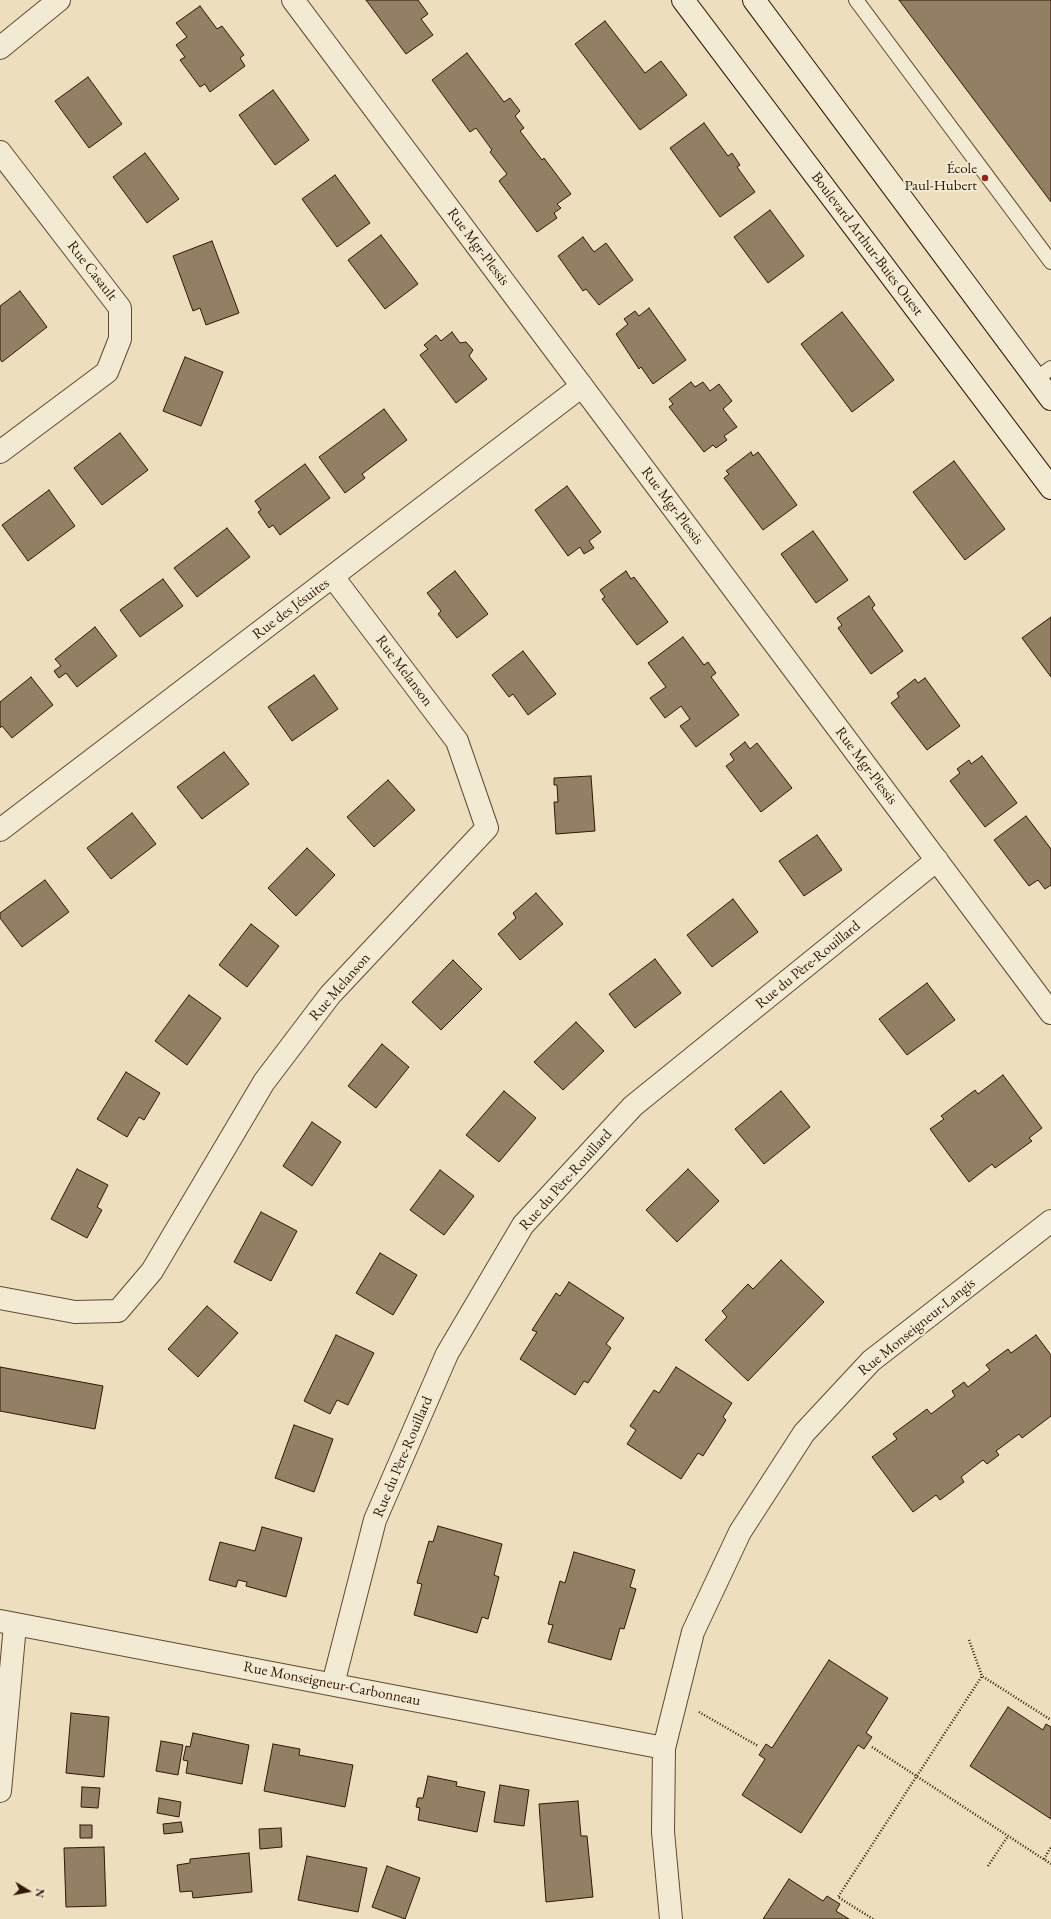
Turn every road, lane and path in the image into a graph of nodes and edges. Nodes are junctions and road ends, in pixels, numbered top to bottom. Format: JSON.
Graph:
{"nodes":[{"id":1,"x":59,"y":0,"type":"edge"},
{"id":2,"x":293,"y":0,"type":"edge"},
{"id":3,"x":683,"y":0,"type":"edge"},
{"id":4,"x":754,"y":0,"type":"edge"},
{"id":5,"x":856,"y":0,"type":"edge"},
{"id":6,"x":0,"y":48,"type":"edge"},
{"id":7,"x":0,"y":152,"type":"edge"},
{"id":8,"x":1051,"y":262,"type":"edge"},
{"id":9,"x":1043,"y":374,"type":"edge"},
{"id":10,"x":582,"y":386,"type":"junction"},
{"id":11,"x":1051,"y":400,"type":"edge"},
{"id":12,"x":0,"y":452,"type":"edge"},
{"id":13,"x":1051,"y":488,"type":"edge"},
{"id":14,"x":333,"y":577,"type":"junction"},
{"id":15,"x":0,"y":830,"type":"edge"},
{"id":16,"x":937,"y":860,"type":"junction"},
{"id":17,"x":1051,"y":1013,"type":"edge"},
{"id":18,"x":1051,"y":1220,"type":"edge"},
{"id":19,"x":0,"y":1298,"type":"edge"},
{"id":20,"x":8,"y":1623,"type":"edge"},
{"id":21,"x":969,"y":1640,"type":"dead end"},
{"id":22,"x":982,"y":1676,"type":"junction"},
{"id":23,"x":333,"y":1684,"type":"junction"},
{"id":24,"x":677,"y":1698,"type":"junction"},
{"id":25,"x":1051,"y":1720,"type":"edge"},
{"id":26,"x":758,"y":1746,"type":"dead end"},
{"id":27,"x":872,"y":1747,"type":"dead end"},
{"id":28,"x":664,"y":1748,"type":"junction"},
{"id":29,"x":917,"y":1776,"type":"junction"},
{"id":30,"x":0,"y":1791,"type":"edge"},
{"id":31,"x":1008,"y":1836,"type":"junction"},
{"id":32,"x":1051,"y":1847,"type":"edge"},
{"id":33,"x":1044,"y":1859,"type":"junction"},
{"id":34,"x":1051,"y":1864,"type":"edge"},
{"id":35,"x":988,"y":1866,"type":"dead end"},
{"id":36,"x":671,"y":1919,"type":"edge"},
{"id":37,"x":873,"y":1919,"type":"edge"}],
"edges":[{"from":1,"to":6,"type":"street"},
{"from":2,"to":10,"type":"street","name":"Rue Mgr-Plessis"},
{"from":3,"to":13,"type":"street","name":"Boulevard Arthur-Buies Ouest"},
{"from":4,"to":9,"type":"street"},
{"from":5,"to":8,"type":"lane"},
{"from":7,"to":12,"type":"street","name":"Rue Casault"},
{"from":9,"to":11,"type":"street"},
{"from":10,"to":14,"type":"street","name":"Rue des Jésuites"},
{"from":10,"to":16,"type":"street","name":"Rue Mgr-Plessis"},
{"from":14,"to":15,"type":"street","name":"Rue des Jésuites"},
{"from":14,"to":19,"type":"street","name":"Rue Melanson"},
{"from":16,"to":17,"type":"street","name":"Rue Mgr-Plessis"},
{"from":16,"to":23,"type":"street","name":"Rue du Père-Rouillard"},
{"from":18,"to":24,"type":"street","name":"Rue Monseigneur-Langis"},
{"from":20,"to":23,"type":"street","name":"Rue Monseigneur-Carbonneau"},
{"from":20,"to":30,"type":"street"},
{"from":21,"to":22,"type":"path"},
{"from":22,"to":25,"type":"path"},
{"from":22,"to":29,"type":"path"},
{"from":23,"to":28,"type":"street","name":"Rue Monseigneur-Carbonneau"},
{"from":24,"to":26,"type":"path"},
{"from":24,"to":28,"type":"street","name":"Rue Monseigneur-Langis"},
{"from":27,"to":29,"type":"path"},
{"from":28,"to":36,"type":"street","name":"Rue Monseigneur-Langis"},
{"from":29,"to":31,"type":"path"},
{"from":29,"to":37,"type":"path"},
{"from":31,"to":33,"type":"path"},
{"from":31,"to":35,"type":"path"},
{"from":32,"to":33,"type":"path"},
{"from":33,"to":34,"type":"path"}]}
